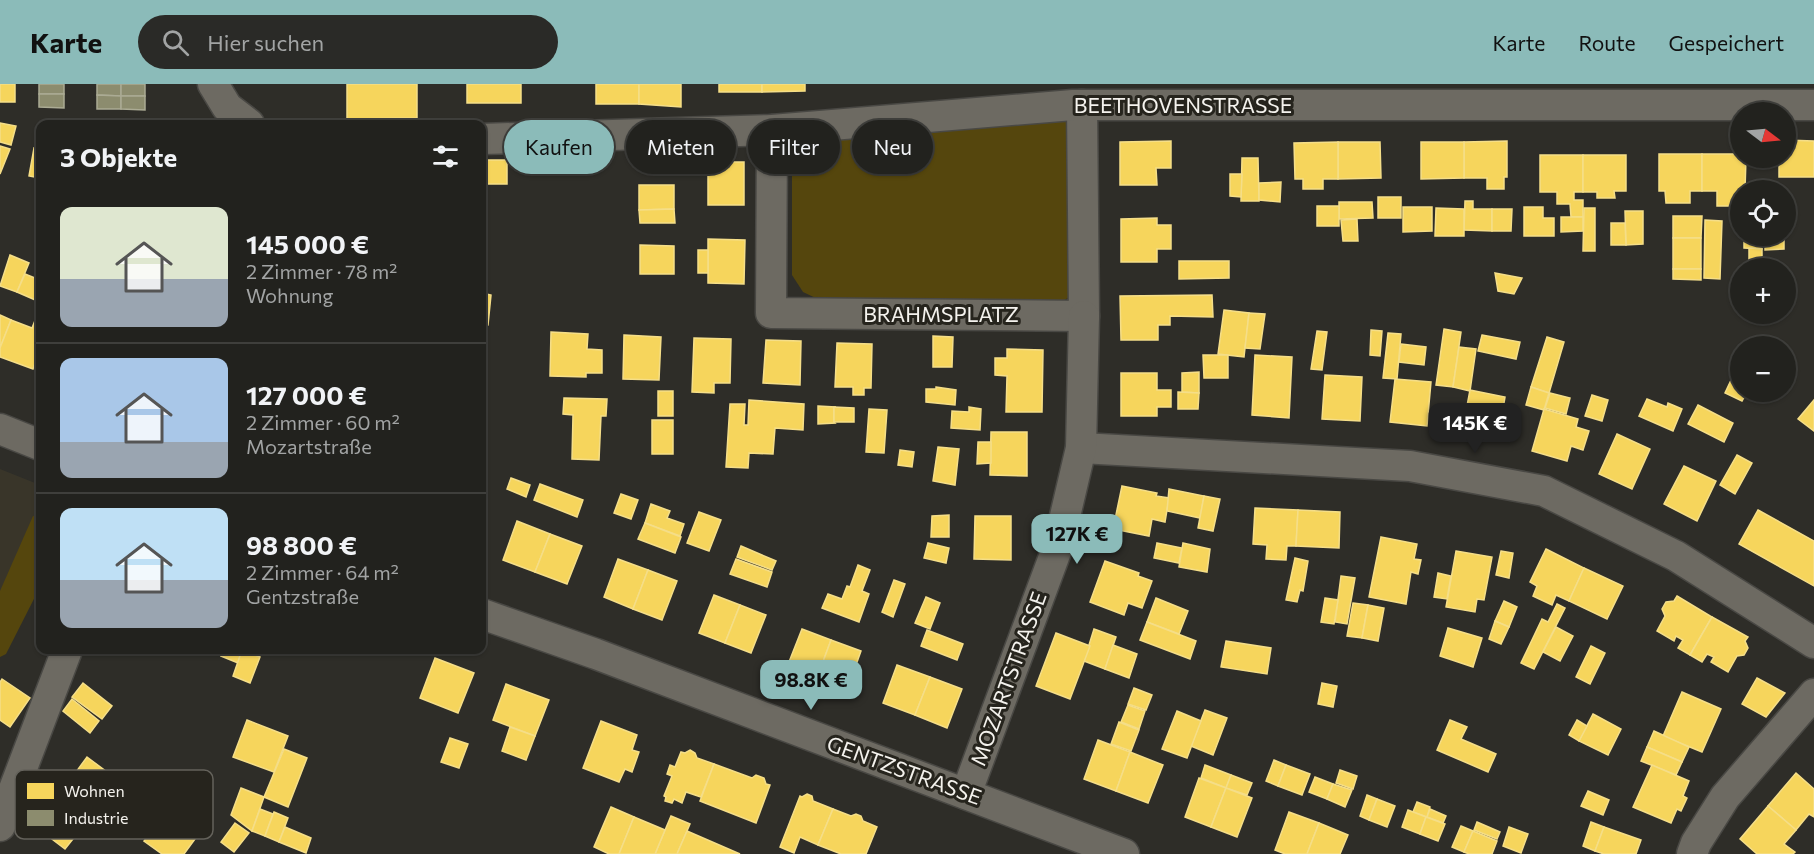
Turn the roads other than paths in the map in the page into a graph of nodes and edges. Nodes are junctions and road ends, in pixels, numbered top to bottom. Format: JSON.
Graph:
{"nodes":[{"id":1,"x":213,"y":84,"type":"edge"},
{"id":2,"x":1082,"y":105,"type":"junction"},
{"id":3,"x":1814,"y":105,"type":"edge"},
{"id":4,"x":244,"y":120,"type":"edge"},
{"id":5,"x":840,"y":125,"type":"edge"},
{"id":6,"x":748,"y":131,"type":"edge"},
{"id":7,"x":486,"y":139,"type":"edge"},
{"id":8,"x":772,"y":174,"type":"edge"},
{"id":9,"x":1084,"y":316,"type":"junction"},
{"id":10,"x":0,"y":429,"type":"edge"},
{"id":11,"x":36,"y":443,"type":"edge"},
{"id":12,"x":1081,"y":448,"type":"junction"},
{"id":13,"x":486,"y":615,"type":"edge"},
{"id":14,"x":1814,"y":643,"type":"edge"},
{"id":15,"x":65,"y":654,"type":"edge"},
{"id":16,"x":1814,"y":693,"type":"edge"},
{"id":17,"x":21,"y":770,"type":"edge"},
{"id":18,"x":15,"y":787,"type":"edge"},
{"id":19,"x":966,"y":794,"type":"junction"},
{"id":20,"x":0,"y":826,"type":"edge"},
{"id":21,"x":1124,"y":854,"type":"edge"},
{"id":22,"x":1692,"y":854,"type":"edge"}],
"edges":[{"from":1,"to":4,"type":"street"},
{"from":2,"to":3,"type":"street","name":"BEETHOVENSTRASSE"},
{"from":2,"to":5,"type":"street","name":"BEETHOVENSTRASSE"},
{"from":2,"to":9,"type":"street"},
{"from":6,"to":7,"type":"street","name":"BEETHOVENSTRASSE"},
{"from":8,"to":9,"type":"street","name":"BRAHMSPLATZ"},
{"from":9,"to":12,"type":"street","name":"MOZARTSTRASSE"},
{"from":10,"to":11,"type":"street"},
{"from":12,"to":14,"type":"street"},
{"from":12,"to":19,"type":"street","name":"MOZARTSTRASSE"},
{"from":13,"to":19,"type":"street","name":"GENTZSTRASSE"},
{"from":15,"to":17,"type":"street"},
{"from":16,"to":22,"type":"street"},
{"from":18,"to":20,"type":"street"},
{"from":19,"to":21,"type":"street","name":"GENTZSTRASSE"}]}
